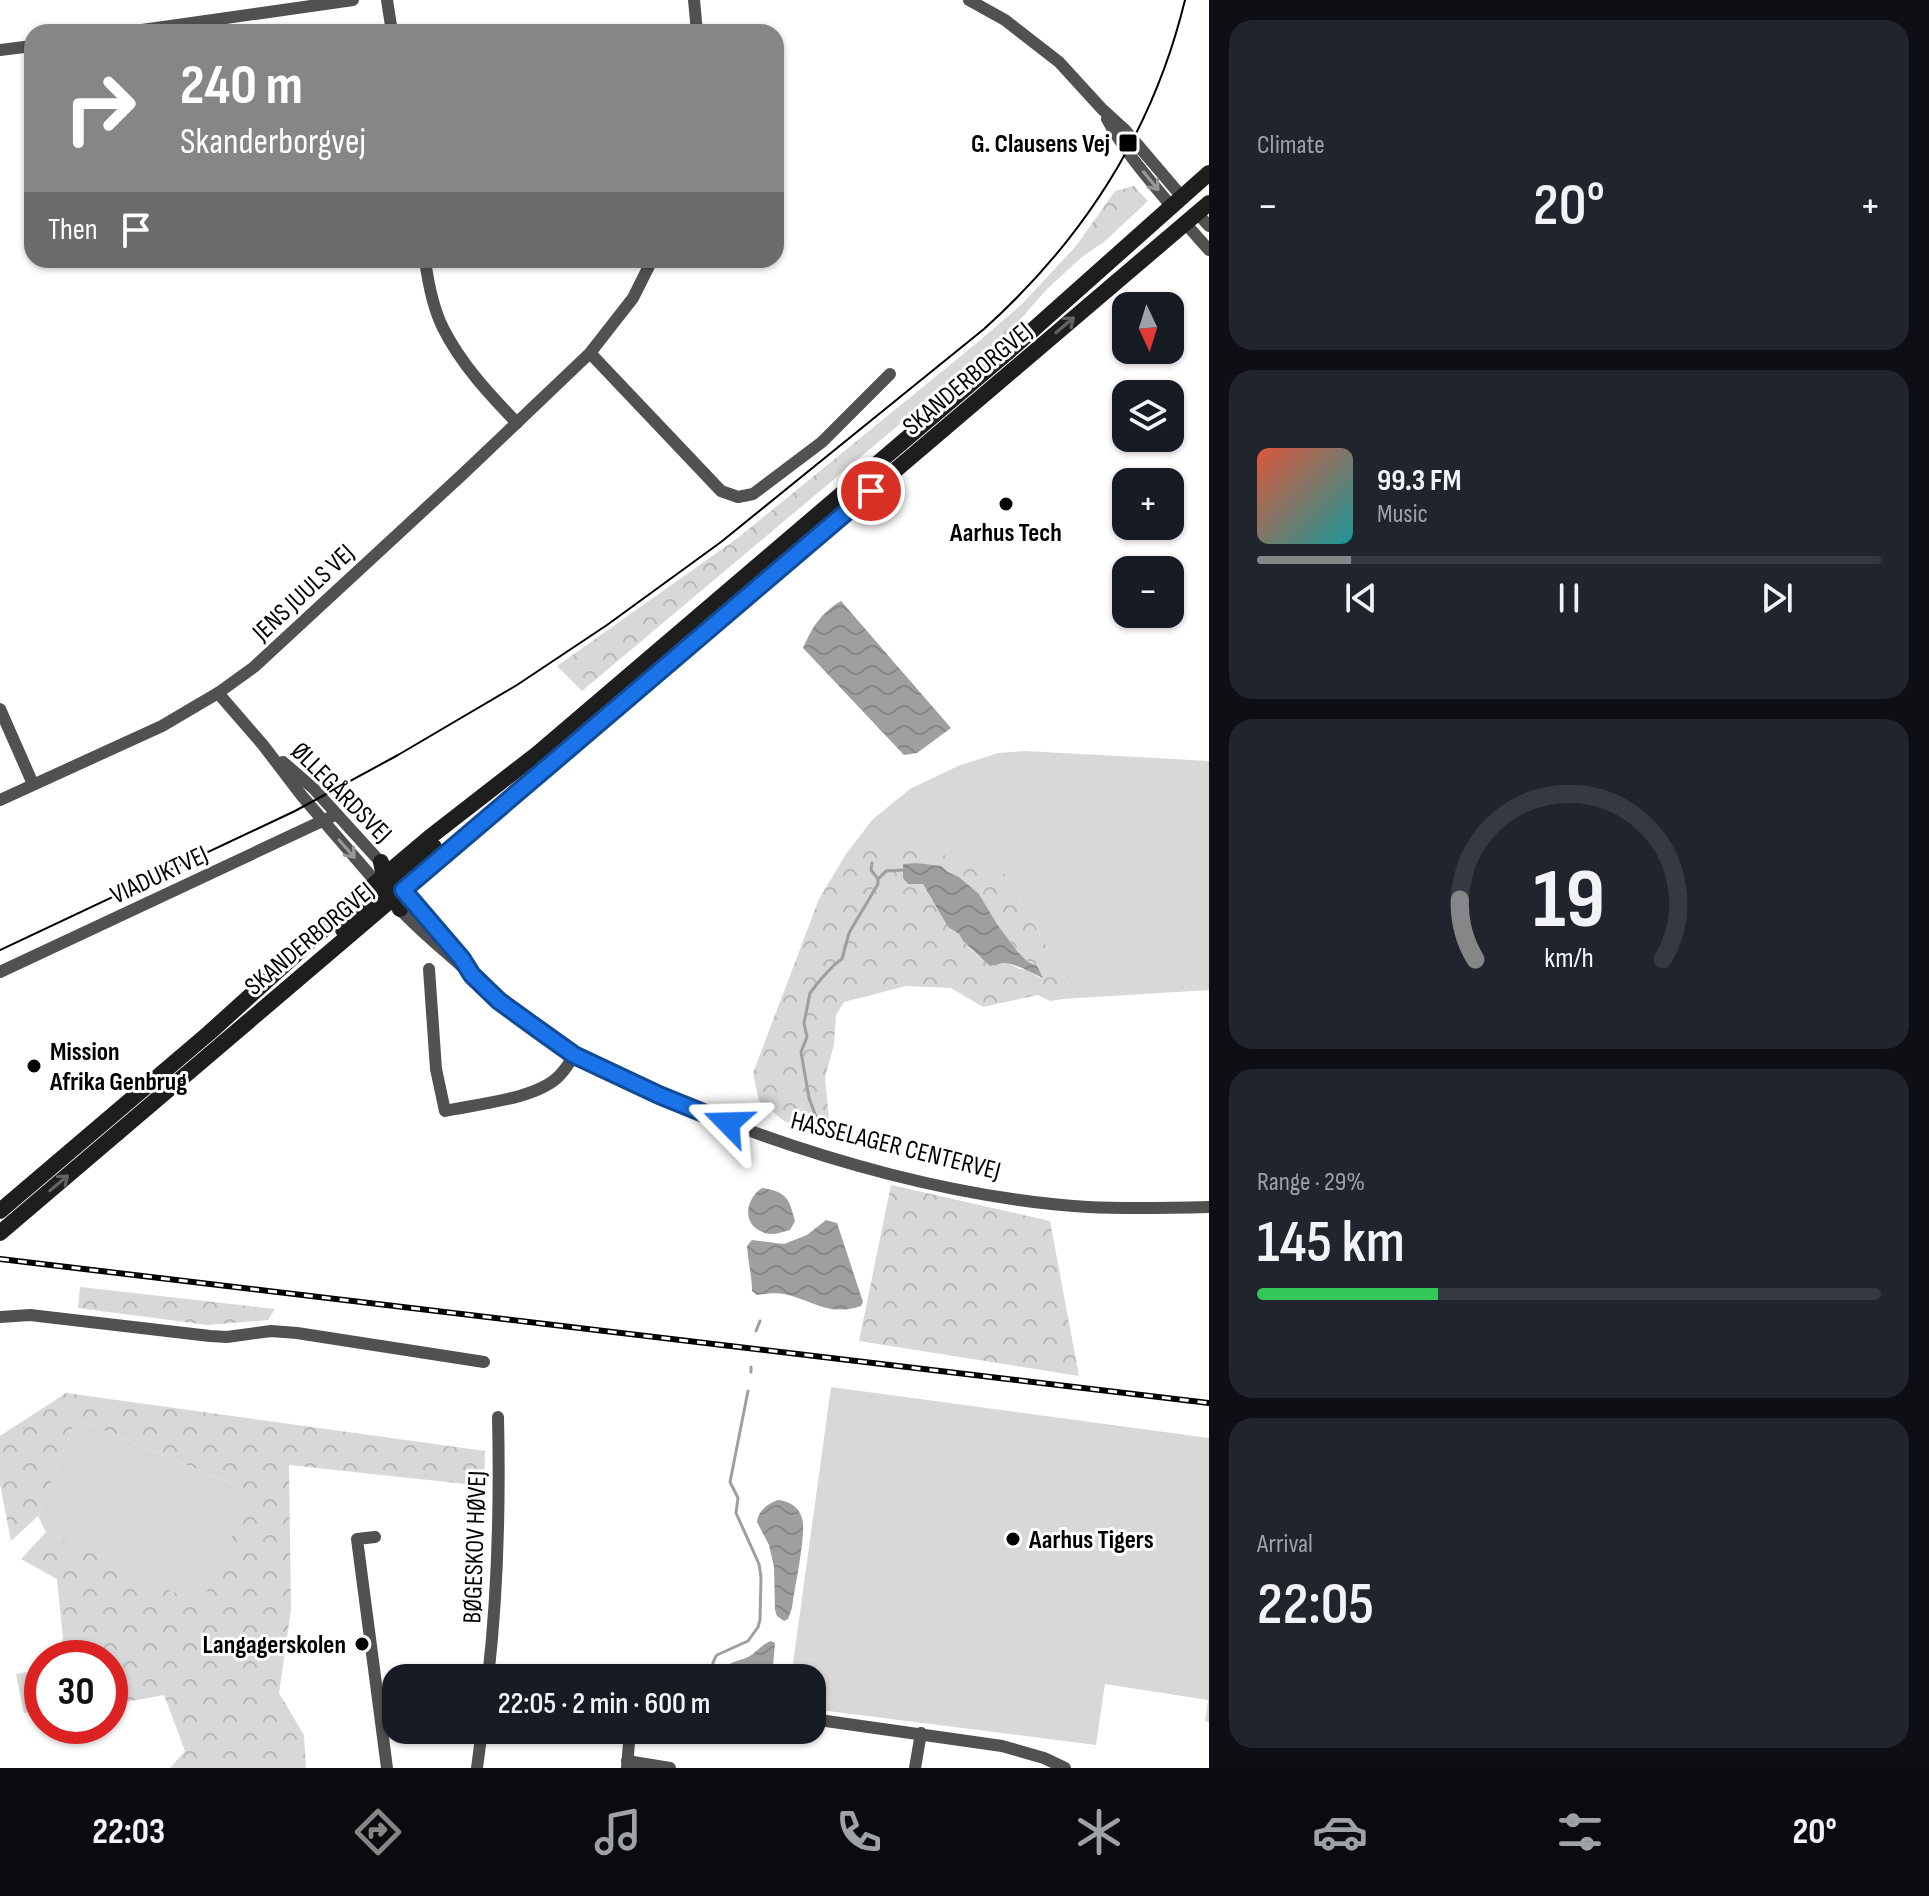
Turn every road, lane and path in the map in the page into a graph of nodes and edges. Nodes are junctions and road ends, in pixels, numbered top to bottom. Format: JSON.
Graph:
{"nodes":[{"id":1,"x":353,"y":0,"type":"edge"},
{"id":2,"x":387,"y":0,"type":"edge"},
{"id":3,"x":694,"y":0,"type":"edge"},
{"id":4,"x":969,"y":0,"type":"edge"},
{"id":5,"x":184,"y":24,"type":"edge"},
{"id":6,"x":391,"y":24,"type":"edge"},
{"id":7,"x":696,"y":24,"type":"edge"},
{"id":8,"x":24,"y":47,"type":"edge"},
{"id":9,"x":0,"y":50,"type":"edge"},
{"id":10,"x":1209,"y":173,"type":"edge"},
{"id":11,"x":1177,"y":201,"type":"junction"},
{"id":12,"x":1197,"y":213,"type":"edge"},
{"id":13,"x":1209,"y":226,"type":"edge"},
{"id":14,"x":1209,"y":250,"type":"edge"},
{"id":15,"x":427,"y":268,"type":"edge"},
{"id":16,"x":648,"y":268,"type":"edge"},
{"id":17,"x":590,"y":353,"type":"junction"},
{"id":18,"x":890,"y":374,"type":"dead end"},
{"id":19,"x":517,"y":423,"type":"junction"},
{"id":20,"x":218,"y":693,"type":"junction"},
{"id":21,"x":0,"y":709,"type":"edge"},
{"id":22,"x":33,"y":784,"type":"junction"},
{"id":23,"x":0,"y":800,"type":"edge"},
{"id":24,"x":329,"y":818,"type":"junction"},
{"id":25,"x":389,"y":886,"type":"junction"},
{"id":26,"x":429,"y":969,"type":"dead end"},
{"id":27,"x":0,"y":972,"type":"edge"},
{"id":28,"x":472,"y":975,"type":"junction"},
{"id":29,"x":574,"y":1055,"type":"junction"},
{"id":30,"x":1209,"y":1207,"type":"edge"},
{"id":31,"x":0,"y":1211,"type":"edge"},
{"id":32,"x":0,"y":1233,"type":"edge"},
{"id":33,"x":0,"y":1317,"type":"edge"},
{"id":34,"x":484,"y":1362,"type":"dead end"},
{"id":35,"x":498,"y":1417,"type":"dead end"},
{"id":36,"x":375,"y":1537,"type":"dead end"},
{"id":37,"x":489,"y":1664,"type":"edge"},
{"id":38,"x":826,"y":1721,"type":"edge"},
{"id":39,"x":921,"y":1733,"type":"junction"},
{"id":40,"x":480,"y":1744,"type":"edge"},
{"id":41,"x":629,"y":1744,"type":"edge"},
{"id":42,"x":627,"y":1765,"type":"edge"},
{"id":43,"x":387,"y":1768,"type":"edge"},
{"id":44,"x":477,"y":1768,"type":"edge"},
{"id":45,"x":670,"y":1768,"type":"edge"},
{"id":46,"x":915,"y":1768,"type":"edge"},
{"id":47,"x":1065,"y":1768,"type":"edge"}],
"edges":[{"from":1,"to":5,"type":"street"},
{"from":2,"to":6,"type":"street"},
{"from":3,"to":7,"type":"street"},
{"from":4,"to":11,"type":"street"},
{"from":8,"to":9,"type":"street"},
{"from":10,"to":11,"type":"main road","name":"SKANDERBORGVEJ"},
{"from":11,"to":12,"type":"main road"},
{"from":11,"to":25,"type":"main road","name":"SKANDERBORGVEJ"},
{"from":12,"to":13,"type":"street"},
{"from":12,"to":14,"type":"street"},
{"from":25,"to":12,"type":"main road","name":"SKANDERBORGVEJ","one_way":true},
{"from":15,"to":19,"type":"street"},
{"from":16,"to":17,"type":"street","name":"JENS JUULS VEJ"},
{"from":17,"to":18,"type":"street"},
{"from":17,"to":19,"type":"street","name":"JENS JUULS VEJ"},
{"from":19,"to":20,"type":"street","name":"JENS JUULS VEJ"},
{"from":20,"to":22,"type":"street","name":"JENS JUULS VEJ"},
{"from":20,"to":24,"type":"street","name":"ØLLEGÅRDSVEJ"},
{"from":21,"to":22,"type":"street"},
{"from":22,"to":23,"type":"street","name":"JENS JUULS VEJ"},
{"from":24,"to":25,"type":"street","name":"ØLLEGÅRDSVEJ","one_way":true},
{"from":24,"to":25,"type":"street","name":"ØLLEGÅRDSVEJ"},
{"from":24,"to":27,"type":"street","name":"VIADUKTVEJ"},
{"from":25,"to":28,"type":"street","name":"HASSELAGER CENTERVEJ"},
{"from":25,"to":28,"type":"street","name":"HASSELAGER CENTERVEJ"},
{"from":25,"to":31,"type":"main road","name":"SKANDERBORGVEJ"},
{"from":32,"to":25,"type":"main road","name":"SKANDERBORGVEJ","one_way":true},
{"from":26,"to":29,"type":"street"},
{"from":28,"to":29,"type":"street","name":"HASSELAGER CENTERVEJ"},
{"from":29,"to":30,"type":"street","name":"HASSELAGER CENTERVEJ"},
{"from":33,"to":34,"type":"street"},
{"from":35,"to":37,"type":"street","name":"BØGESKOV HØVEJ"},
{"from":36,"to":43,"type":"street"},
{"from":38,"to":39,"type":"street"},
{"from":39,"to":46,"type":"street"},
{"from":39,"to":47,"type":"street"},
{"from":40,"to":44,"type":"street"},
{"from":41,"to":42,"type":"street"},
{"from":42,"to":45,"type":"street"}]}
